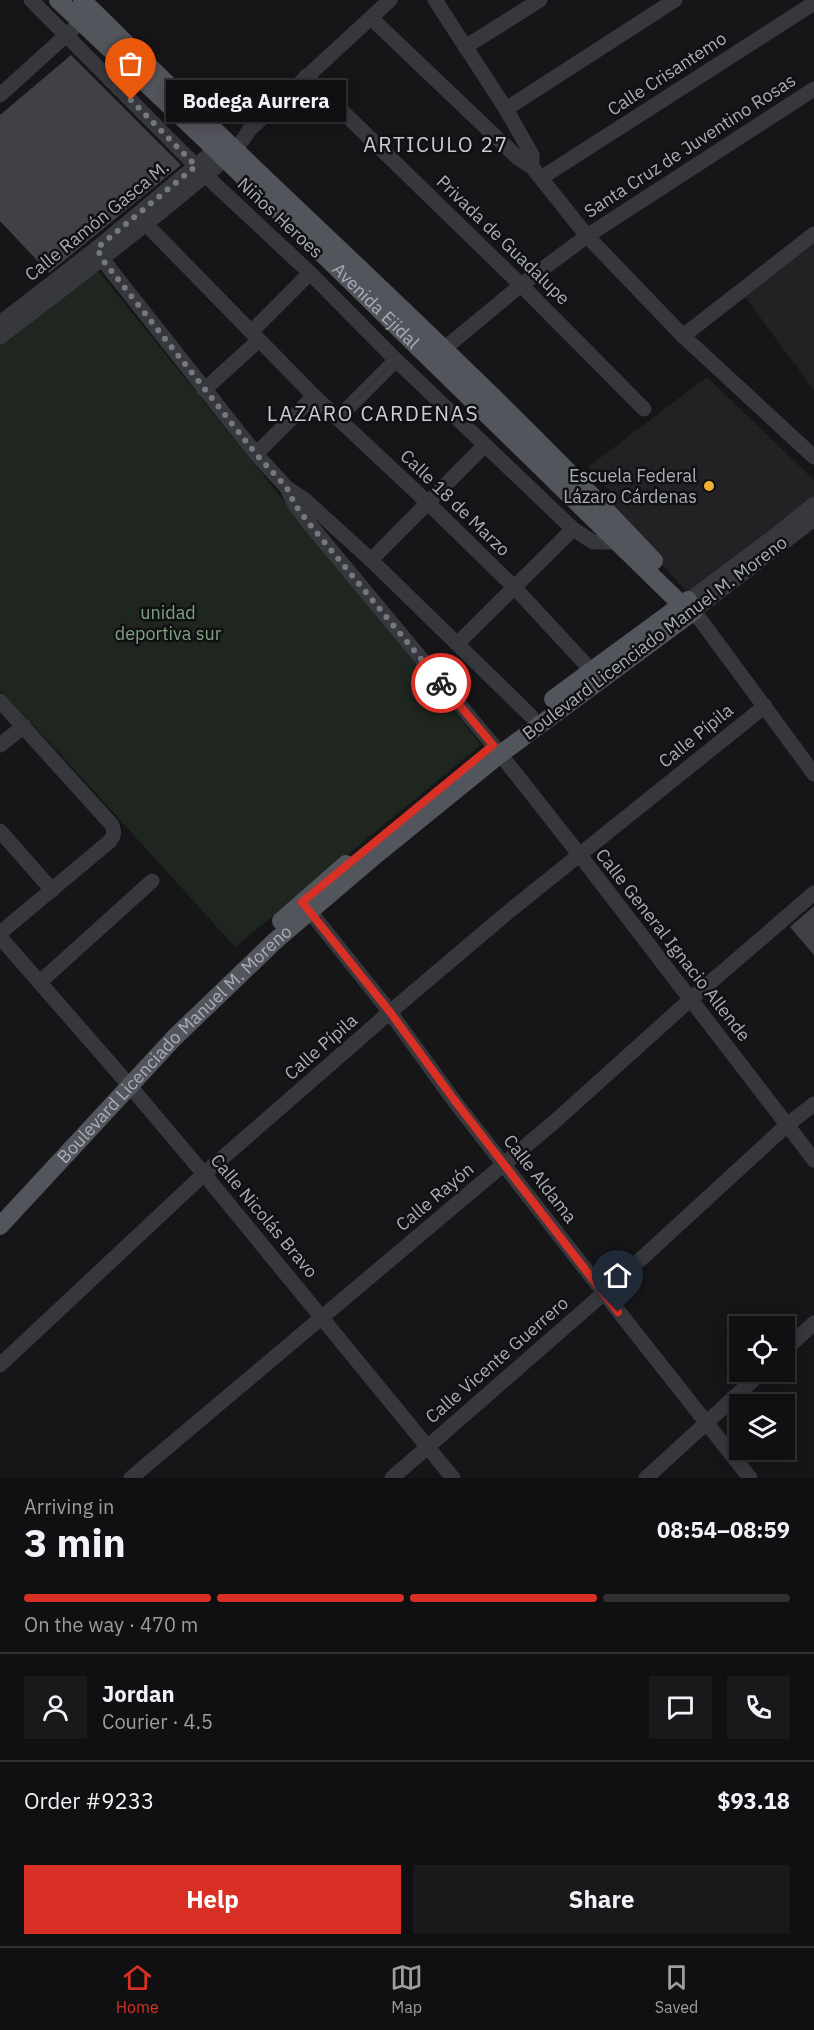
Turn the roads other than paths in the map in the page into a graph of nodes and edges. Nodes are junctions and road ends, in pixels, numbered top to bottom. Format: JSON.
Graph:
{"nodes":[{"id":1,"x":31,"y":0,"type":"edge"},
{"id":2,"x":58,"y":0,"type":"edge"},
{"id":3,"x":82,"y":0,"type":"edge"},
{"id":4,"x":390,"y":0,"type":"edge"},
{"id":5,"x":435,"y":0,"type":"edge"},
{"id":6,"x":540,"y":0,"type":"edge"},
{"id":7,"x":675,"y":0,"type":"edge"},
{"id":8,"x":814,"y":3,"type":"edge"},
{"id":9,"x":653,"y":6,"type":"edge"},
{"id":10,"x":370,"y":18,"type":"junction"},
{"id":11,"x":81,"y":22,"type":"junction"},
{"id":12,"x":67,"y":35,"type":"junction"},
{"id":13,"x":465,"y":47,"type":"junction"},
{"id":14,"x":306,"y":76,"type":"junction"},
{"id":15,"x":814,"y":89,"type":"edge"},
{"id":16,"x":0,"y":95,"type":"edge"},
{"id":17,"x":506,"y":109,"type":"junction"},
{"id":18,"x":225,"y":149,"type":"junction"},
{"id":19,"x":200,"y":171,"type":"junction"},
{"id":20,"x":537,"y":172,"type":"junction"},
{"id":21,"x":141,"y":220,"type":"junction"},
{"id":22,"x":814,"y":234,"type":"edge"},
{"id":23,"x":587,"y":236,"type":"junction"},
{"id":24,"x":99,"y":253,"type":"junction"},
{"id":25,"x":310,"y":273,"type":"junction"},
{"id":26,"x":521,"y":285,"type":"junction"},
{"id":27,"x":0,"y":323,"type":"edge"},
{"id":28,"x":255,"y":335,"type":"junction"},
{"id":29,"x":683,"y":336,"type":"junction"},
{"id":30,"x":0,"y":337,"type":"edge"},
{"id":31,"x":445,"y":348,"type":"junction"},
{"id":32,"x":396,"y":360,"type":"junction"},
{"id":33,"x":204,"y":390,"type":"junction"},
{"id":34,"x":314,"y":396,"type":"junction"},
{"id":35,"x":644,"y":409,"type":"dead end"},
{"id":36,"x":338,"y":418,"type":"junction"},
{"id":37,"x":485,"y":445,"type":"junction"},
{"id":38,"x":256,"y":454,"type":"junction"},
{"id":39,"x":814,"y":457,"type":"edge"},
{"id":40,"x":287,"y":488,"type":"junction"},
{"id":41,"x":427,"y":502,"type":"junction"},
{"id":42,"x":814,"y":504,"type":"edge"},
{"id":43,"x":814,"y":519,"type":"edge"},
{"id":44,"x":573,"y":529,"type":"junction"},
{"id":45,"x":627,"y":542,"type":"junction"},
{"id":46,"x":758,"y":555,"type":"junction"},
{"id":47,"x":371,"y":560,"type":"junction"},
{"id":48,"x":514,"y":588,"type":"junction"},
{"id":49,"x":692,"y":609,"type":"junction"},
{"id":50,"x":458,"y":644,"type":"junction"},
{"id":51,"x":591,"y":670,"type":"junction"},
{"id":52,"x":0,"y":701,"type":"edge"},
{"id":53,"x":765,"y":706,"type":"junction"},
{"id":54,"x":531,"y":716,"type":"junction"},
{"id":55,"x":24,"y":726,"type":"junction"},
{"id":56,"x":0,"y":745,"type":"edge"},
{"id":57,"x":496,"y":750,"type":"junction"},
{"id":58,"x":814,"y":774,"type":"edge"},
{"id":59,"x":0,"y":831,"type":"edge"},
{"id":60,"x":579,"y":854,"type":"junction"},
{"id":61,"x":152,"y":881,"type":"dead end"},
{"id":62,"x":52,"y":890,"type":"junction"},
{"id":63,"x":814,"y":893,"type":"edge"},
{"id":64,"x":306,"y":907,"type":"junction"},
{"id":65,"x":0,"y":935,"type":"edge"},
{"id":66,"x":40,"y":982,"type":"junction"},
{"id":67,"x":691,"y":999,"type":"junction"},
{"id":68,"x":390,"y":1012,"type":"junction"},
{"id":69,"x":125,"y":1081,"type":"junction"},
{"id":70,"x":814,"y":1104,"type":"edge"},
{"id":71,"x":787,"y":1125,"type":"junction"},
{"id":72,"x":814,"y":1160,"type":"edge"},
{"id":73,"x":505,"y":1165,"type":"junction"},
{"id":74,"x":204,"y":1174,"type":"junction"},
{"id":75,"x":1,"y":1219,"type":"edge"},
{"id":76,"x":604,"y":1293,"type":"junction"},
{"id":77,"x":322,"y":1317,"type":"junction"},
{"id":78,"x":814,"y":1323,"type":"edge"},
{"id":79,"x":795,"y":1341,"type":"edge"},
{"id":80,"x":0,"y":1365,"type":"edge"},
{"id":81,"x":751,"y":1382,"type":"edge"},
{"id":82,"x":706,"y":1424,"type":"junction"},
{"id":83,"x":428,"y":1445,"type":"junction"},
{"id":84,"x":131,"y":1478,"type":"edge"},
{"id":85,"x":392,"y":1478,"type":"edge"},
{"id":86,"x":453,"y":1478,"type":"edge"},
{"id":87,"x":646,"y":1478,"type":"edge"},
{"id":88,"x":750,"y":1478,"type":"edge"}],
"edges":[{"from":1,"to":12,"type":"street","name":"Niños Heroes"},
{"from":2,"to":11,"type":"main road","name":"Avenida Ejidal"},
{"from":3,"to":18,"type":"main road","name":"Avenida Ejidal"},
{"from":4,"to":10,"type":"street","name":"Calle Ramón Gasca M."},
{"from":5,"to":13,"type":"street"},
{"from":6,"to":13,"type":"street"},
{"from":7,"to":9,"type":"street"},
{"from":8,"to":20,"type":"street","name":"Calle Crisantemo"},
{"from":9,"to":17,"type":"street"},
{"from":10,"to":14,"type":"street","name":"Calle Ramón Gasca M."},
{"from":10,"to":20,"type":"street"},
{"from":11,"to":12,"type":"street"},
{"from":11,"to":18,"type":"main road","name":"Avenida Ejidal"},
{"from":12,"to":16,"type":"street"},
{"from":12,"to":19,"type":"street","name":"Niños Heroes"},
{"from":13,"to":17,"type":"street"},
{"from":14,"to":18,"type":"street","name":"Calle Ramón Gasca M."},
{"from":14,"to":26,"type":"street","name":"Privada de Guadalupe"},
{"from":15,"to":23,"type":"street","name":"Santa Cruz de Juventino Rosas"},
{"from":17,"to":20,"type":"street"},
{"from":18,"to":19,"type":"street","name":"Calle Ramón Gasca M."},
{"from":18,"to":31,"type":"main road","name":"Avenida Ejidal"},
{"from":18,"to":45,"type":"main road","name":"Avenida Ejidal"},
{"from":19,"to":21,"type":"street","name":"Calle Ramón Gasca M."},
{"from":19,"to":25,"type":"street","name":"Niños Heroes"},
{"from":20,"to":23,"type":"street"},
{"from":21,"to":24,"type":"street","name":"Calle Ramón Gasca M."},
{"from":21,"to":28,"type":"street","name":"Calle 18 de Marzo"},
{"from":22,"to":29,"type":"street"},
{"from":23,"to":26,"type":"street","name":"Santa Cruz de Juventino Rosas"},
{"from":23,"to":29,"type":"street"},
{"from":24,"to":27,"type":"street","name":"Calle Ramón Gasca M."},
{"from":24,"to":30,"type":"street","name":"Calle Ramón Gasca M."},
{"from":24,"to":33,"type":"street"},
{"from":25,"to":28,"type":"street"},
{"from":25,"to":32,"type":"street","name":"Niños Heroes"},
{"from":26,"to":31,"type":"street","name":"Santa Cruz de Juventino Rosas"},
{"from":26,"to":35,"type":"street","name":"Privada de Guadalupe"},
{"from":28,"to":33,"type":"street"},
{"from":28,"to":34,"type":"street","name":"Calle 18 de Marzo"},
{"from":29,"to":39,"type":"street"},
{"from":31,"to":45,"type":"main road","name":"Avenida Ejidal"},
{"from":32,"to":36,"type":"street"},
{"from":32,"to":37,"type":"street","name":"Niños Heroes"},
{"from":33,"to":38,"type":"street"},
{"from":34,"to":36,"type":"street","name":"Calle 18 de Marzo"},
{"from":34,"to":38,"type":"street"},
{"from":36,"to":41,"type":"street","name":"Calle 18 de Marzo"},
{"from":37,"to":41,"type":"street"},
{"from":37,"to":44,"type":"street","name":"Niños Heroes"},
{"from":38,"to":40,"type":"street"},
{"from":40,"to":47,"type":"street"},
{"from":40,"to":57,"type":"street","name":"Calle General Ignacio Allende"},
{"from":41,"to":47,"type":"street"},
{"from":41,"to":48,"type":"street","name":"Calle 18 de Marzo"},
{"from":42,"to":46,"type":"street","name":"Boulevard Licenciado Manuel M. Moreno"},
{"from":43,"to":46,"type":"street","name":"Boulevard Licenciado Manuel M. Moreno"},
{"from":44,"to":45,"type":"street","name":"Niños Heroes"},
{"from":44,"to":48,"type":"street"},
{"from":45,"to":49,"type":"main road","name":"Avenida Ejidal"},
{"from":46,"to":49,"type":"street","name":"Boulevard Licenciado Manuel M. Moreno"},
{"from":47,"to":50,"type":"street"},
{"from":48,"to":50,"type":"street"},
{"from":48,"to":51,"type":"street","name":"Calle 18 de Marzo"},
{"from":49,"to":51,"type":"main road","name":"Boulevard Licenciado Manuel M. Moreno"},
{"from":49,"to":53,"type":"street"},
{"from":49,"to":57,"type":"main road","name":"Boulevard Licenciado Manuel M. Moreno"},
{"from":50,"to":54,"type":"street"},
{"from":51,"to":54,"type":"main road","name":"Boulevard Licenciado Manuel M. Moreno"},
{"from":52,"to":55,"type":"street"},
{"from":53,"to":58,"type":"street"},
{"from":53,"to":60,"type":"street","name":"Calle Pípila"},
{"from":54,"to":57,"type":"main road","name":"Boulevard Licenciado Manuel M. Moreno"},
{"from":55,"to":56,"type":"street"},
{"from":55,"to":62,"type":"street"},
{"from":57,"to":60,"type":"street","name":"Calle General Ignacio Allende"},
{"from":57,"to":64,"type":"main road","name":"Boulevard Licenciado Manuel M. Moreno"},
{"from":59,"to":62,"type":"street"},
{"from":60,"to":67,"type":"street","name":"Calle General Ignacio Allende"},
{"from":60,"to":68,"type":"street","name":"Calle Pípila"},
{"from":61,"to":66,"type":"street"},
{"from":62,"to":65,"type":"street"},
{"from":63,"to":67,"type":"street","name":"Calle Rayón"},
{"from":64,"to":68,"type":"street","name":"Calle Aldama"},
{"from":64,"to":69,"type":"main road","name":"Boulevard Licenciado Manuel M. Moreno"},
{"from":65,"to":66,"type":"street","name":"Calle Nicolás Bravo"},
{"from":66,"to":69,"type":"street","name":"Calle Nicolás Bravo"},
{"from":67,"to":71,"type":"street","name":"Calle General Ignacio Allende"},
{"from":67,"to":73,"type":"street","name":"Calle Rayón"},
{"from":68,"to":73,"type":"street","name":"Calle Aldama"},
{"from":68,"to":74,"type":"street","name":"Calle Pípila"},
{"from":69,"to":74,"type":"street","name":"Calle Nicolás Bravo"},
{"from":69,"to":75,"type":"main road","name":"Boulevard Licenciado Manuel M. Moreno"},
{"from":70,"to":71,"type":"street","name":"Calle Vicente Guerrero"},
{"from":71,"to":72,"type":"street","name":"Calle General Ignacio Allende"},
{"from":71,"to":76,"type":"street","name":"Calle Vicente Guerrero"},
{"from":73,"to":76,"type":"street","name":"Calle Aldama"},
{"from":73,"to":77,"type":"street","name":"Calle Rayón"},
{"from":74,"to":77,"type":"street","name":"Calle Nicolás Bravo"},
{"from":74,"to":80,"type":"street","name":"Calle Pípila"},
{"from":76,"to":82,"type":"street","name":"Calle Aldama"},
{"from":76,"to":83,"type":"street","name":"Calle Vicente Guerrero"},
{"from":77,"to":83,"type":"street","name":"Calle Nicolás Bravo"},
{"from":77,"to":84,"type":"street","name":"Calle Rayón"},
{"from":78,"to":79,"type":"street"},
{"from":81,"to":82,"type":"street"},
{"from":82,"to":87,"type":"street"},
{"from":82,"to":88,"type":"street","name":"Calle Aldama"},
{"from":83,"to":85,"type":"street","name":"Calle Vicente Guerrero"},
{"from":83,"to":86,"type":"street","name":"Calle Nicolás Bravo"}]}
